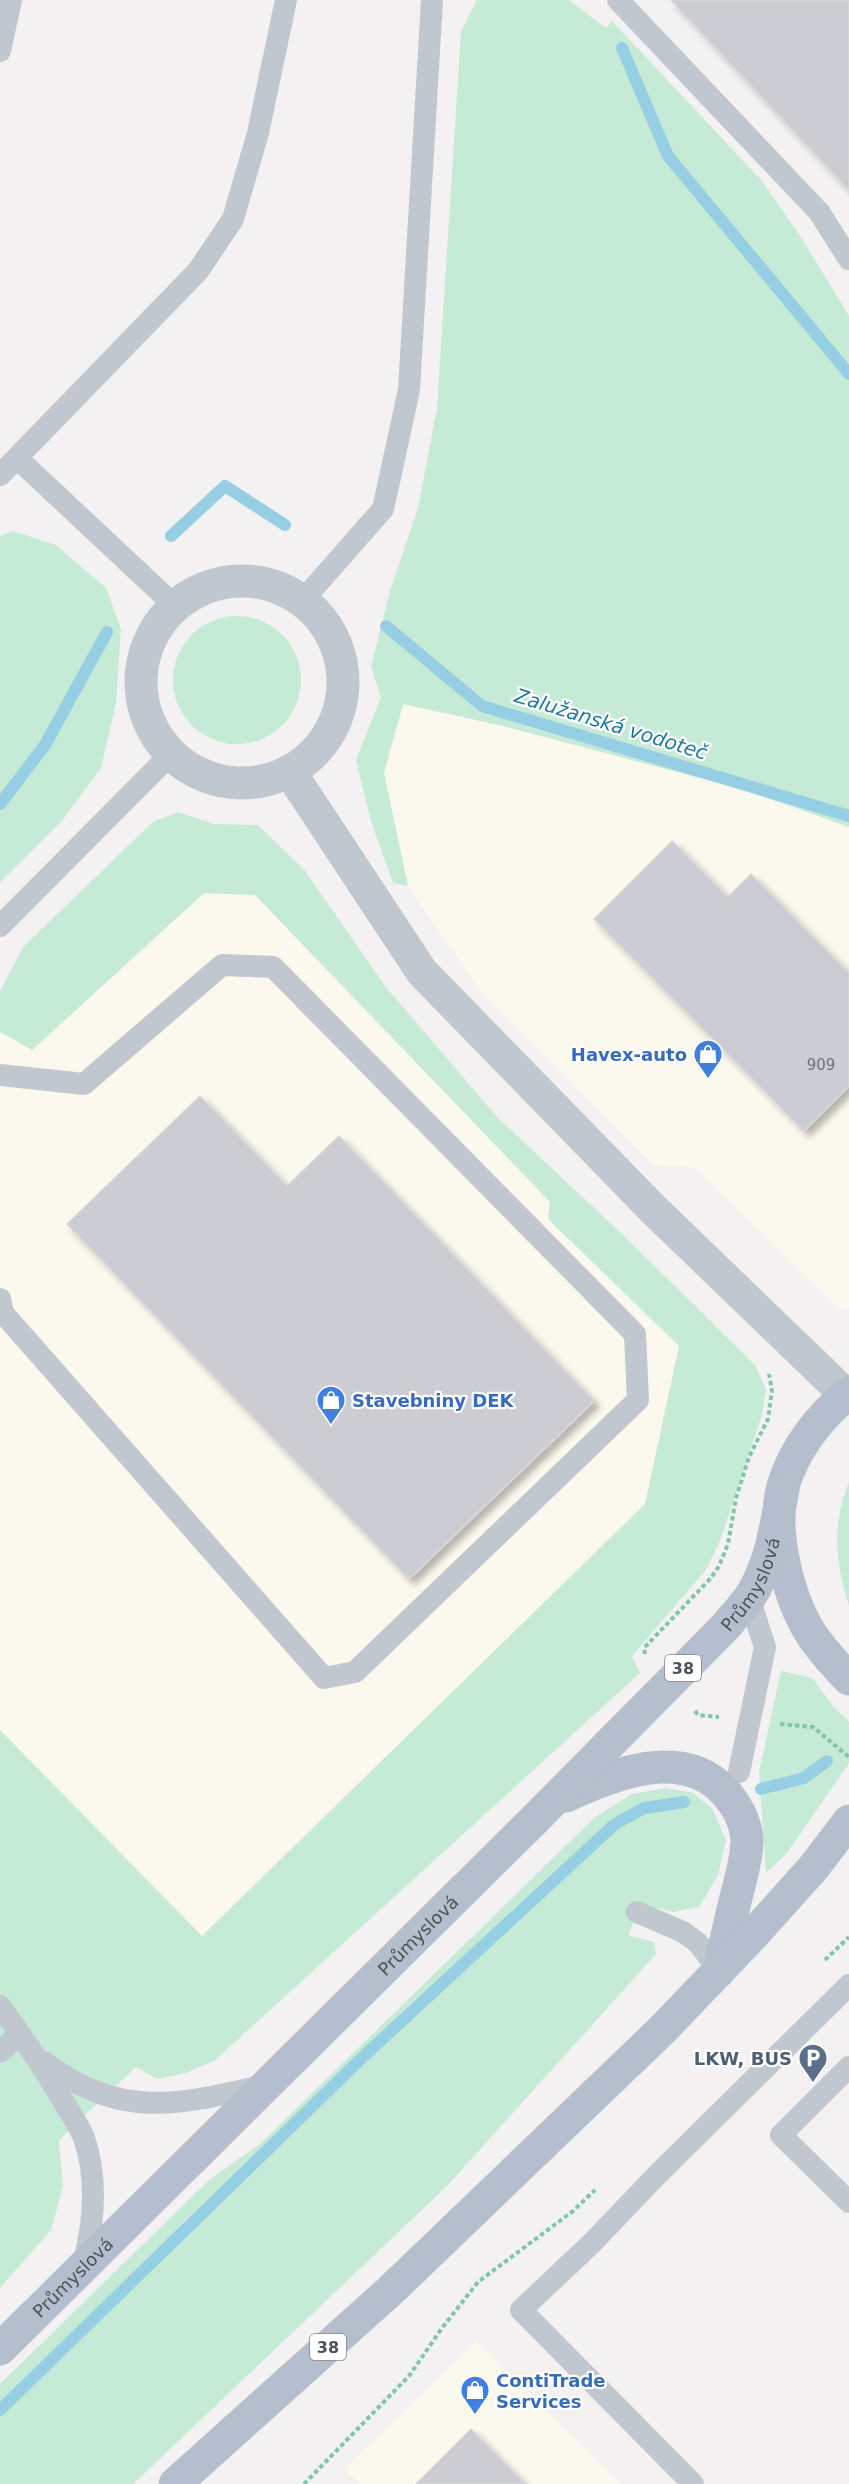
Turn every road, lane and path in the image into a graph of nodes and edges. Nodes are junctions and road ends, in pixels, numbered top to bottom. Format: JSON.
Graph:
{"nodes":[{"id":1,"x":11,"y":0,"type":"edge"},
{"id":2,"x":286,"y":0,"type":"edge"},
{"id":3,"x":432,"y":0,"type":"edge"},
{"id":4,"x":618,"y":0,"type":"edge"},
{"id":5,"x":0,"y":51,"type":"edge"},
{"id":6,"x":849,"y":259,"type":"edge"},
{"id":7,"x":17,"y":458,"type":"junction"},
{"id":8,"x":0,"y":475,"type":"edge"},
{"id":9,"x":303,"y":600,"type":"junction"},
{"id":10,"x":175,"y":606,"type":"junction"},
{"id":11,"x":170,"y":755,"type":"junction"},
{"id":12,"x":290,"y":772,"type":"junction"},
{"id":13,"x":0,"y":926,"type":"edge"},
{"id":14,"x":0,"y":1075,"type":"edge"},
{"id":15,"x":0,"y":1299,"type":"edge"},
{"id":16,"x":765,"y":1365,"type":"dead end"},
{"id":17,"x":848,"y":1394,"type":"edge"},
{"id":18,"x":783,"y":1488,"type":"junction"},
{"id":19,"x":749,"y":1598,"type":"junction"},
{"id":20,"x":849,"y":1679,"type":"edge"},
{"id":21,"x":666,"y":1684,"type":"junction"},
{"id":22,"x":750,"y":1721,"type":"junction"},
{"id":23,"x":849,"y":1757,"type":"edge"},
{"id":24,"x":739,"y":1772,"type":"dead end"},
{"id":25,"x":535,"y":1819,"type":"junction"},
{"id":26,"x":849,"y":1821,"type":"edge"},
{"id":27,"x":637,"y":1912,"type":"dead end"},
{"id":28,"x":849,"y":1936,"type":"edge"},
{"id":29,"x":824,"y":1961,"type":"dead end"},
{"id":30,"x":718,"y":1971,"type":"junction"},
{"id":31,"x":849,"y":1985,"type":"edge"},
{"id":32,"x":0,"y":2006,"type":"edge"},
{"id":33,"x":21,"y":2034,"type":"junction"},
{"id":34,"x":0,"y":2052,"type":"edge"},
{"id":35,"x":38,"y":2058,"type":"junction"},
{"id":36,"x":849,"y":2067,"type":"edge"},
{"id":37,"x":265,"y":2085,"type":"junction"},
{"id":38,"x":598,"y":2186,"type":"dead end"},
{"id":39,"x":849,"y":2202,"type":"edge"},
{"id":40,"x":82,"y":2269,"type":"junction"},
{"id":41,"x":0,"y":2349,"type":"edge"},
{"id":42,"x":175,"y":2484,"type":"edge"},
{"id":43,"x":304,"y":2484,"type":"edge"},
{"id":44,"x":693,"y":2484,"type":"edge"}],
"edges":[{"from":1,"to":5,"type":"lane"},
{"from":2,"to":7,"type":"lane"},
{"from":3,"to":9,"type":"lane"},
{"from":4,"to":6,"type":"lane"},
{"from":7,"to":8,"type":"lane"},
{"from":7,"to":10,"type":"lane"},
{"from":9,"to":10,"type":"street"},
{"from":9,"to":12,"type":"street"},
{"from":10,"to":11,"type":"street"},
{"from":11,"to":12,"type":"street"},
{"from":11,"to":13,"type":"lane"},
{"from":12,"to":17,"type":"street"},
{"from":14,"to":15,"type":"lane"},
{"from":16,"to":21,"type":"path"},
{"from":17,"to":18,"type":"main road","number":"38"},
{"from":18,"to":19,"type":"main road","name":"Průmyslová","number":"38"},
{"from":18,"to":20,"type":"main road"},
{"from":19,"to":21,"type":"main road","name":"Průmyslová","number":"38"},
{"from":19,"to":22,"type":"lane"},
{"from":21,"to":22,"type":"path"},
{"from":21,"to":25,"type":"main road","name":"Průmyslová","number":"38"},
{"from":22,"to":23,"type":"path"},
{"from":22,"to":24,"type":"lane"},
{"from":25,"to":30,"type":"main road"},
{"from":25,"to":37,"type":"main road","name":"Průmyslová","number":"38"},
{"from":26,"to":30,"type":"main road","number":"38"},
{"from":27,"to":30,"type":"lane"},
{"from":28,"to":29,"type":"path"},
{"from":30,"to":42,"type":"main road","number":"38"},
{"from":31,"to":44,"type":"lane"},
{"from":32,"to":33,"type":"lane"},
{"from":33,"to":34,"type":"lane"},
{"from":33,"to":35,"type":"lane"},
{"from":35,"to":37,"type":"lane"},
{"from":35,"to":40,"type":"lane"},
{"from":36,"to":39,"type":"lane"},
{"from":37,"to":40,"type":"main road","name":"Průmyslová","number":"38"},
{"from":38,"to":43,"type":"path"},
{"from":40,"to":41,"type":"main road","name":"Průmyslová","number":"38"}]}
